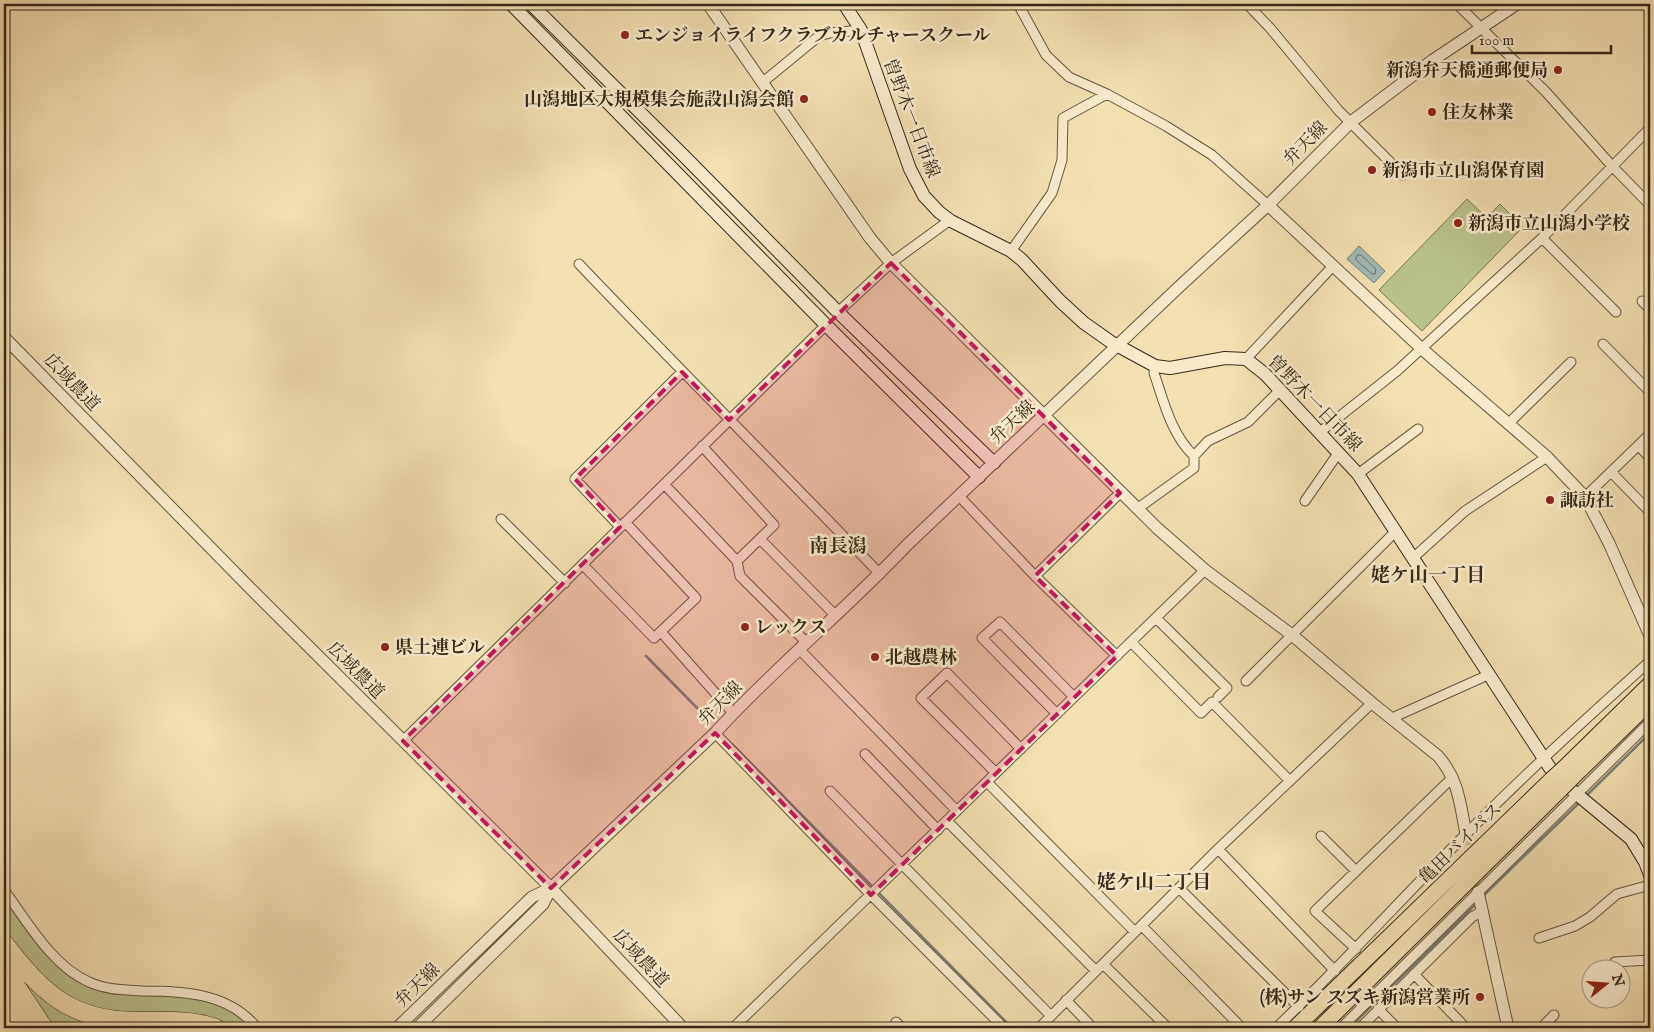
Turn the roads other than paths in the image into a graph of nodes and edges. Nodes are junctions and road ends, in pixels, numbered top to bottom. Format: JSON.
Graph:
{"nodes":[{"id":1,"x":511,"y":4,"type":"edge"},
{"id":2,"x":532,"y":4,"type":"edge"},
{"id":3,"x":708,"y":4,"type":"edge"},
{"id":4,"x":844,"y":4,"type":"edge"},
{"id":5,"x":1018,"y":4,"type":"edge"},
{"id":6,"x":1247,"y":4,"type":"edge"},
{"id":7,"x":1517,"y":4,"type":"edge"},
{"id":8,"x":1461,"y":5,"type":"edge"},
{"id":9,"x":522,"y":15,"type":"junction"},
{"id":10,"x":1480,"y":28,"type":"junction"},
{"id":11,"x":861,"y":30,"type":"junction"},
{"id":12,"x":763,"y":82,"type":"junction"},
{"id":13,"x":1106,"y":94,"type":"junction"},
{"id":14,"x":1351,"y":122,"type":"junction"},
{"id":15,"x":1650,"y":128,"type":"edge"},
{"id":16,"x":1612,"y":166,"type":"junction"},
{"id":17,"x":1403,"y":175,"type":"dead end"},
{"id":18,"x":1268,"y":205,"type":"junction"},
{"id":19,"x":1650,"y":205,"type":"edge"},
{"id":20,"x":950,"y":220,"type":"junction"},
{"id":21,"x":1542,"y":238,"type":"junction"},
{"id":22,"x":1011,"y":251,"type":"junction"},
{"id":23,"x":891,"y":263,"type":"junction"},
{"id":24,"x":578,"y":264,"type":"dead end"},
{"id":25,"x":1333,"y":266,"type":"junction"},
{"id":26,"x":1642,"y":301,"type":"dead end"},
{"id":27,"x":1650,"y":309,"type":"edge"},
{"id":28,"x":838,"y":312,"type":"junction"},
{"id":29,"x":1616,"y":312,"type":"dead end"},
{"id":30,"x":826,"y":325,"type":"junction"},
{"id":31,"x":4,"y":337,"type":"edge"},
{"id":32,"x":1603,"y":344,"type":"dead end"},
{"id":33,"x":1118,"y":345,"type":"junction"},
{"id":34,"x":1422,"y":349,"type":"junction"},
{"id":35,"x":1246,"y":358,"type":"junction"},
{"id":36,"x":1571,"y":362,"type":"dead end"},
{"id":37,"x":1155,"y":366,"type":"junction"},
{"id":38,"x":682,"y":372,"type":"junction"},
{"id":39,"x":1278,"y":391,"type":"junction"},
{"id":40,"x":1650,"y":392,"type":"edge"},
{"id":41,"x":1044,"y":416,"type":"junction"},
{"id":42,"x":729,"y":420,"type":"junction"},
{"id":43,"x":1508,"y":424,"type":"junction"},
{"id":44,"x":1418,"y":429,"type":"dead end"},
{"id":45,"x":1320,"y":432,"type":"junction"},
{"id":46,"x":1650,"y":434,"type":"edge"},
{"id":47,"x":702,"y":446,"type":"junction"},
{"id":48,"x":1639,"y":446,"type":"junction"},
{"id":49,"x":1339,"y":452,"type":"junction"},
{"id":50,"x":1194,"y":456,"type":"junction"},
{"id":51,"x":1547,"y":457,"type":"junction"},
{"id":52,"x":1650,"y":458,"type":"edge"},
{"id":53,"x":994,"y":463,"type":"junction"},
{"id":54,"x":1611,"y":472,"type":"junction"},
{"id":55,"x":1358,"y":474,"type":"junction"},
{"id":56,"x":979,"y":477,"type":"junction"},
{"id":57,"x":664,"y":484,"type":"junction"},
{"id":58,"x":1120,"y":493,"type":"junction"},
{"id":59,"x":959,"y":496,"type":"junction"},
{"id":60,"x":1585,"y":497,"type":"junction"},
{"id":61,"x":1305,"y":501,"type":"dead end"},
{"id":62,"x":1137,"y":509,"type":"junction"},
{"id":63,"x":1650,"y":512,"type":"edge"},
{"id":64,"x":501,"y":520,"type":"dead end"},
{"id":65,"x":623,"y":524,"type":"junction"},
{"id":66,"x":1396,"y":531,"type":"junction"},
{"id":67,"x":760,"y":539,"type":"junction"},
{"id":68,"x":1413,"y":558,"type":"junction"},
{"id":69,"x":738,"y":561,"type":"junction"},
{"id":70,"x":582,"y":565,"type":"junction"},
{"id":71,"x":1205,"y":570,"type":"junction"},
{"id":72,"x":880,"y":574,"type":"junction"},
{"id":73,"x":1035,"y":576,"type":"junction"},
{"id":74,"x":565,"y":583,"type":"junction"},
{"id":75,"x":834,"y":615,"type":"junction"},
{"id":76,"x":1156,"y":618,"type":"junction"},
{"id":77,"x":661,"y":632,"type":"junction"},
{"id":78,"x":1292,"y":635,"type":"junction"},
{"id":79,"x":1650,"y":636,"type":"edge"},
{"id":80,"x":1131,"y":642,"type":"junction"},
{"id":81,"x":803,"y":645,"type":"junction"},
{"id":82,"x":1117,"y":656,"type":"junction"},
{"id":83,"x":1650,"y":661,"type":"edge"},
{"id":84,"x":1488,"y":675,"type":"junction"},
{"id":85,"x":1246,"y":681,"type":"dead end"},
{"id":86,"x":1650,"y":684,"type":"edge"},
{"id":87,"x":1074,"y":697,"type":"junction"},
{"id":88,"x":1218,"y":698,"type":"dead end"},
{"id":89,"x":1650,"y":702,"type":"edge"},
{"id":90,"x":1372,"y":703,"type":"junction"},
{"id":91,"x":733,"y":712,"type":"junction"},
{"id":92,"x":1057,"y":714,"type":"junction"},
{"id":93,"x":1392,"y":718,"type":"junction"},
{"id":94,"x":1650,"y":722,"type":"edge"},
{"id":95,"x":715,"y":733,"type":"junction"},
{"id":96,"x":403,"y":741,"type":"junction"},
{"id":97,"x":1022,"y":748,"type":"junction"},
{"id":98,"x":865,"y":754,"type":"dead end"},
{"id":99,"x":996,"y":773,"type":"junction"},
{"id":100,"x":1453,"y":777,"type":"junction"},
{"id":101,"x":1290,"y":781,"type":"junction"},
{"id":102,"x":987,"y":782,"type":"junction"},
{"id":103,"x":1566,"y":782,"type":"junction"},
{"id":104,"x":830,"y":791,"type":"dead end"},
{"id":105,"x":957,"y":811,"type":"junction"},
{"id":106,"x":947,"y":821,"type":"junction"},
{"id":107,"x":938,"y":830,"type":"junction"},
{"id":108,"x":1466,"y":834,"type":"junction"},
{"id":109,"x":1321,"y":836,"type":"dead end"},
{"id":110,"x":1218,"y":849,"type":"junction"},
{"id":111,"x":902,"y":865,"type":"junction"},
{"id":112,"x":1356,"y":871,"type":"junction"},
{"id":113,"x":1650,"y":875,"type":"edge"},
{"id":114,"x":1650,"y":885,"type":"edge"},
{"id":115,"x":551,"y":888,"type":"junction"},
{"id":116,"x":1180,"y":889,"type":"junction"},
{"id":117,"x":4,"y":890,"type":"edge"},
{"id":118,"x":874,"y":892,"type":"junction"},
{"id":119,"x":1480,"y":900,"type":"junction"},
{"id":120,"x":1138,"y":929,"type":"junction"},
{"id":121,"x":1539,"y":938,"type":"dead end"},
{"id":122,"x":4,"y":943,"type":"edge"},
{"id":123,"x":1356,"y":949,"type":"junction"},
{"id":124,"x":1650,"y":960,"type":"edge"},
{"id":125,"x":1632,"y":961,"type":"edge"},
{"id":126,"x":1103,"y":964,"type":"junction"},
{"id":127,"x":4,"y":968,"type":"edge"},
{"id":128,"x":1096,"y":971,"type":"junction"},
{"id":129,"x":1335,"y":971,"type":"junction"},
{"id":130,"x":1414,"y":974,"type":"junction"},
{"id":131,"x":4,"y":994,"type":"edge"},
{"id":132,"x":1066,"y":1000,"type":"junction"},
{"id":133,"x":1298,"y":1007,"type":"junction"},
{"id":134,"x":1378,"y":1009,"type":"junction"},
{"id":135,"x":4,"y":1014,"type":"edge"},
{"id":136,"x":1554,"y":1015,"type":"dead end"},
{"id":137,"x":1051,"y":1016,"type":"junction"},
{"id":138,"x":12,"y":1028,"type":"edge"},
{"id":139,"x":27,"y":1028,"type":"edge"},
{"id":140,"x":44,"y":1028,"type":"edge"},
{"id":141,"x":216,"y":1028,"type":"edge"},
{"id":142,"x":257,"y":1028,"type":"edge"},
{"id":143,"x":397,"y":1028,"type":"edge"},
{"id":144,"x":417,"y":1028,"type":"edge"},
{"id":145,"x":683,"y":1028,"type":"edge"},
{"id":146,"x":733,"y":1028,"type":"edge"},
{"id":147,"x":1004,"y":1028,"type":"edge"},
{"id":148,"x":1039,"y":1028,"type":"edge"},
{"id":149,"x":1094,"y":1028,"type":"edge"},
{"id":150,"x":1168,"y":1028,"type":"edge"},
{"id":151,"x":1242,"y":1028,"type":"edge"},
{"id":152,"x":1276,"y":1028,"type":"edge"},
{"id":153,"x":1295,"y":1028,"type":"edge"},
{"id":154,"x":1320,"y":1028,"type":"edge"},
{"id":155,"x":1341,"y":1028,"type":"edge"},
{"id":156,"x":1360,"y":1028,"type":"edge"},
{"id":157,"x":1397,"y":1028,"type":"edge"},
{"id":158,"x":1466,"y":1028,"type":"edge"},
{"id":159,"x":1508,"y":1028,"type":"edge"},
{"id":160,"x":1541,"y":1028,"type":"edge"}],
"edges":[{"from":1,"to":9,"type":"main road"},
{"from":2,"to":9,"type":"street"},
{"from":2,"to":28,"type":"main road"},
{"from":3,"to":12,"type":"street"},
{"from":4,"to":11,"type":"main road","name":"曽野木一日市線"},
{"from":5,"to":13,"type":"street"},
{"from":6,"to":14,"type":"street"},
{"from":7,"to":10,"type":"street","name":"弁天線"},
{"from":8,"to":10,"type":"street"},
{"from":9,"to":30,"type":"main road"},
{"from":10,"to":14,"type":"street","name":"弁天線"},
{"from":10,"to":16,"type":"street"},
{"from":11,"to":12,"type":"street"},
{"from":11,"to":20,"type":"main road","name":"曽野木一日市線"},
{"from":12,"to":23,"type":"street"},
{"from":13,"to":18,"type":"street"},
{"from":13,"to":22,"type":"street"},
{"from":14,"to":17,"type":"street"},
{"from":14,"to":18,"type":"street","name":"弁天線"},
{"from":15,"to":16,"type":"street"},
{"from":16,"to":19,"type":"street"},
{"from":16,"to":21,"type":"street"},
{"from":18,"to":25,"type":"street"},
{"from":18,"to":33,"type":"street","name":"弁天線"},
{"from":20,"to":22,"type":"main road","name":"曽野木一日市線"},
{"from":20,"to":23,"type":"street"},
{"from":21,"to":29,"type":"street"},
{"from":21,"to":34,"type":"street"},
{"from":22,"to":33,"type":"main road","name":"曽野木一日市線"},
{"from":23,"to":28,"type":"street"},
{"from":23,"to":41,"type":"street"},
{"from":24,"to":38,"type":"street"},
{"from":25,"to":34,"type":"street"},
{"from":25,"to":35,"type":"street"},
{"from":26,"to":27,"type":"street"},
{"from":28,"to":53,"type":"main road"},
{"from":30,"to":42,"type":"street"},
{"from":30,"to":56,"type":"main road"},
{"from":31,"to":96,"type":"street","name":"広域農道"},
{"from":32,"to":40,"type":"street"},
{"from":33,"to":37,"type":"main road","name":"曽野木一日市線"},
{"from":33,"to":41,"type":"street","name":"弁天線"},
{"from":34,"to":43,"type":"street"},
{"from":34,"to":45,"type":"street"},
{"from":35,"to":37,"type":"main road","name":"曽野木一日市線"},
{"from":35,"to":39,"type":"main road","name":"曽野木一日市線"},
{"from":36,"to":43,"type":"street"},
{"from":37,"to":50,"type":"street"},
{"from":38,"to":42,"type":"street"},
{"from":38,"to":65,"type":"street"},
{"from":39,"to":45,"type":"main road","name":"曽野木一日市線"},
{"from":39,"to":50,"type":"street"},
{"from":41,"to":53,"type":"street","name":"弁天線"},
{"from":41,"to":58,"type":"street"},
{"from":42,"to":47,"type":"street"},
{"from":42,"to":72,"type":"street"},
{"from":43,"to":51,"type":"street"},
{"from":44,"to":55,"type":"street"},
{"from":45,"to":49,"type":"main road","name":"曽野木一日市線"},
{"from":46,"to":48,"type":"street"},
{"from":47,"to":57,"type":"street"},
{"from":47,"to":67,"type":"street"},
{"from":48,"to":52,"type":"street"},
{"from":48,"to":54,"type":"street"},
{"from":49,"to":55,"type":"main road","name":"曽野木一日市線"},
{"from":49,"to":61,"type":"street"},
{"from":50,"to":62,"type":"street"},
{"from":51,"to":60,"type":"street"},
{"from":51,"to":68,"type":"street"},
{"from":53,"to":56,"type":"street","name":"弁天線"},
{"from":54,"to":60,"type":"street"},
{"from":54,"to":63,"type":"street"},
{"from":55,"to":66,"type":"main road","name":"曽野木一日市線"},
{"from":56,"to":59,"type":"street","name":"弁天線"},
{"from":57,"to":65,"type":"street"},
{"from":57,"to":69,"type":"street"},
{"from":58,"to":62,"type":"street"},
{"from":58,"to":73,"type":"street"},
{"from":59,"to":72,"type":"street","name":"弁天線"},
{"from":59,"to":73,"type":"street"},
{"from":60,"to":79,"type":"street"},
{"from":62,"to":71,"type":"street"},
{"from":64,"to":74,"type":"street"},
{"from":65,"to":70,"type":"street"},
{"from":65,"to":77,"type":"street"},
{"from":66,"to":68,"type":"main road","name":"曽野木一日市線"},
{"from":66,"to":78,"type":"street"},
{"from":67,"to":69,"type":"street"},
{"from":67,"to":75,"type":"street"},
{"from":68,"to":84,"type":"main road","name":"曽野木一日市線"},
{"from":69,"to":81,"type":"street"},
{"from":70,"to":74,"type":"street"},
{"from":70,"to":77,"type":"street"},
{"from":71,"to":76,"type":"street"},
{"from":71,"to":78,"type":"street"},
{"from":72,"to":75,"type":"street","name":"弁天線"},
{"from":73,"to":82,"type":"street"},
{"from":74,"to":96,"type":"street"},
{"from":75,"to":81,"type":"street","name":"弁天線"},
{"from":76,"to":80,"type":"street"},
{"from":76,"to":88,"type":"street"},
{"from":77,"to":91,"type":"street"},
{"from":78,"to":85,"type":"street"},
{"from":78,"to":90,"type":"street"},
{"from":80,"to":82,"type":"street"},
{"from":80,"to":101,"type":"street"},
{"from":81,"to":91,"type":"street","name":"弁天線"},
{"from":81,"to":105,"type":"street"},
{"from":82,"to":87,"type":"street"},
{"from":83,"to":103,"type":"street"},
{"from":84,"to":93,"type":"street"},
{"from":84,"to":103,"type":"main road","name":"曽野木一日市線"},
{"from":86,"to":103,"type":"highway","name":"亀田バイパス"},
{"from":87,"to":92,"type":"street"},
{"from":87,"to":92,"type":"street"},
{"from":89,"to":103,"type":"highway","name":"亀田バイパス"},
{"from":90,"to":93,"type":"street"},
{"from":90,"to":101,"type":"street"},
{"from":91,"to":95,"type":"street","name":"弁天線"},
{"from":92,"to":97,"type":"street"},
{"from":93,"to":100,"type":"street"},
{"from":94,"to":103,"type":"street"},
{"from":95,"to":115,"type":"street","name":"弁天線"},
{"from":95,"to":118,"type":"street"},
{"from":96,"to":115,"type":"street","name":"広域農道"},
{"from":97,"to":99,"type":"street"},
{"from":97,"to":99,"type":"street"},
{"from":98,"to":107,"type":"street"},
{"from":99,"to":102,"type":"street"},
{"from":100,"to":108,"type":"street"},
{"from":100,"to":112,"type":"street"},
{"from":101,"to":110,"type":"street"},
{"from":102,"to":105,"type":"street"},
{"from":102,"to":120,"type":"street"},
{"from":103,"to":108,"type":"street"},
{"from":103,"to":113,"type":"main road","name":"曽野木一日市線"},
{"from":103,"to":119,"type":"street"},
{"from":103,"to":153,"type":"highway","name":"亀田バイパス"},
{"from":103,"to":154,"type":"highway","name":"亀田バイパス"},
{"from":104,"to":111,"type":"street"},
{"from":105,"to":106,"type":"street"},
{"from":106,"to":107,"type":"street"},
{"from":106,"to":128,"type":"street"},
{"from":107,"to":111,"type":"street"},
{"from":108,"to":123,"type":"street"},
{"from":109,"to":112,"type":"street"},
{"from":110,"to":116,"type":"street"},
{"from":110,"to":129,"type":"street"},
{"from":111,"to":118,"type":"street"},
{"from":111,"to":137,"type":"street"},
{"from":112,"to":123,"type":"street"},
{"from":114,"to":121,"type":"street"},
{"from":115,"to":143,"type":"street","name":"弁天線"},
{"from":115,"to":144,"type":"street","name":"弁天線"},
{"from":115,"to":145,"type":"street","name":"広域農道"},
{"from":116,"to":120,"type":"street"},
{"from":116,"to":133,"type":"street"},
{"from":117,"to":142,"type":"street"},
{"from":118,"to":146,"type":"street"},
{"from":118,"to":147,"type":"street"},
{"from":119,"to":130,"type":"street"},
{"from":119,"to":155,"type":"street"},
{"from":119,"to":159,"type":"street"},
{"from":120,"to":126,"type":"street"},
{"from":120,"to":151,"type":"street"},
{"from":122,"to":141,"type":"highway"},
{"from":123,"to":129,"type":"street"},
{"from":124,"to":125,"type":"street"},
{"from":126,"to":128,"type":"street"},
{"from":126,"to":150,"type":"street"},
{"from":127,"to":140,"type":"highway"},
{"from":128,"to":132,"type":"street"},
{"from":129,"to":133,"type":"street"},
{"from":130,"to":134,"type":"street"},
{"from":130,"to":158,"type":"street"},
{"from":131,"to":139,"type":"highway"},
{"from":132,"to":137,"type":"street"},
{"from":132,"to":149,"type":"street"},
{"from":133,"to":152,"type":"street"},
{"from":134,"to":156,"type":"street"},
{"from":134,"to":157,"type":"street"},
{"from":135,"to":138,"type":"highway"},
{"from":136,"to":160,"type":"street"},
{"from":137,"to":148,"type":"street"}]}
